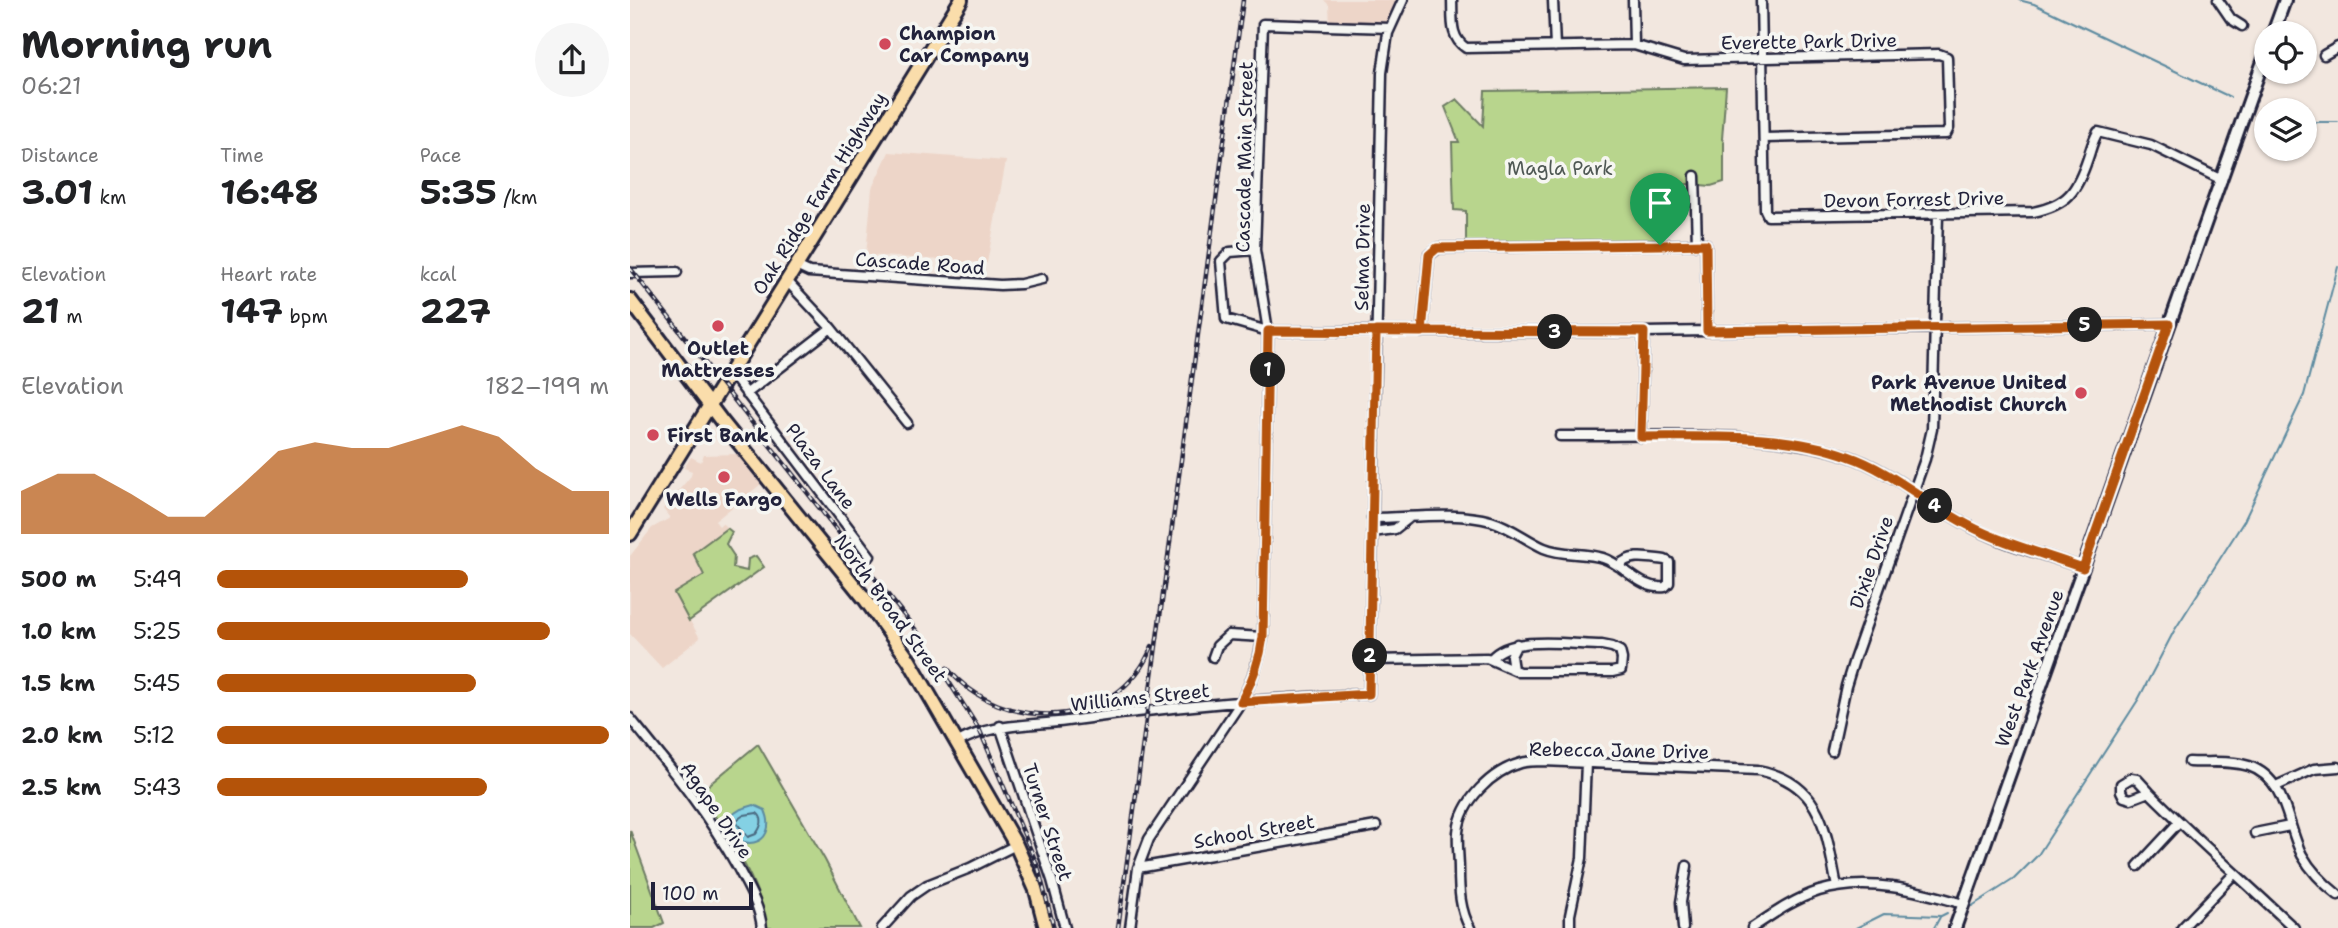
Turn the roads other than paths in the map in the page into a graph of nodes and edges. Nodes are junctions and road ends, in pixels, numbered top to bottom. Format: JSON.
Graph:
{"nodes":[{"id":1,"x":961,"y":0,"type":"edge"},
{"id":2,"x":1403,"y":0,"type":"edge"},
{"id":3,"x":1452,"y":0,"type":"edge"},
{"id":4,"x":1553,"y":0,"type":"edge"},
{"id":5,"x":1633,"y":0,"type":"edge"},
{"id":6,"x":1761,"y":0,"type":"edge"},
{"id":7,"x":2218,"y":0,"type":"edge"},
{"id":8,"x":2285,"y":0,"type":"edge"},
{"id":9,"x":2277,"y":21,"type":"edge"},
{"id":10,"x":2242,"y":26,"type":"dead end"},
{"id":11,"x":1390,"y":27,"type":"junction"},
{"id":12,"x":1634,"y":45,"type":"junction"},
{"id":13,"x":1555,"y":47,"type":"junction"},
{"id":14,"x":2338,"y":47,"type":"edge"},
{"id":15,"x":2324,"y":55,"type":"dead end"},
{"id":16,"x":1763,"y":58,"type":"junction"},
{"id":17,"x":2255,"y":84,"type":"edge"},
{"id":18,"x":1764,"y":138,"type":"junction"},
{"id":19,"x":1695,"y":176,"type":"dead end"},
{"id":20,"x":2222,"y":180,"type":"junction"},
{"id":21,"x":1938,"y":215,"type":"junction"},
{"id":22,"x":1697,"y":244,"type":"junction"},
{"id":23,"x":1255,"y":250,"type":"junction"},
{"id":24,"x":796,"y":266,"type":"junction"},
{"id":25,"x":677,"y":272,"type":"dead end"},
{"id":26,"x":630,"y":273,"type":"edge"},
{"id":27,"x":1042,"y":279,"type":"dead end"},
{"id":28,"x":787,"y":281,"type":"junction"},
{"id":29,"x":630,"y":300,"type":"edge"},
{"id":30,"x":2169,"y":324,"type":"junction"},
{"id":31,"x":1936,"y":327,"type":"junction"},
{"id":32,"x":831,"y":328,"type":"junction"},
{"id":33,"x":1268,"y":331,"type":"junction"},
{"id":34,"x":1376,"y":331,"type":"junction"},
{"id":35,"x":1707,"y":331,"type":"junction"},
{"id":36,"x":1422,"y":332,"type":"junction"},
{"id":37,"x":1644,"y":332,"type":"junction"},
{"id":38,"x":731,"y":373,"type":"junction"},
{"id":39,"x":746,"y":394,"type":"junction"},
{"id":40,"x":710,"y":406,"type":"junction"},
{"id":41,"x":907,"y":423,"type":"dead end"},
{"id":42,"x":1560,"y":436,"type":"dead end"},
{"id":43,"x":1641,"y":437,"type":"junction"},
{"id":44,"x":1913,"y":491,"type":"junction"},
{"id":45,"x":1372,"y":518,"type":"junction"},
{"id":46,"x":1409,"y":518,"type":"junction"},
{"id":47,"x":1372,"y":532,"type":"junction"},
{"id":48,"x":630,"y":534,"type":"edge"},
{"id":49,"x":870,"y":556,"type":"dead end"},
{"id":50,"x":1618,"y":566,"type":"junction"},
{"id":51,"x":2083,"y":568,"type":"junction"},
{"id":52,"x":1263,"y":637,"type":"junction"},
{"id":53,"x":1517,"y":644,"type":"junction"},
{"id":54,"x":1213,"y":657,"type":"dead end"},
{"id":55,"x":1490,"y":659,"type":"junction"},
{"id":56,"x":1370,"y":660,"type":"junction"},
{"id":57,"x":1513,"y":669,"type":"junction"},
{"id":58,"x":1369,"y":694,"type":"joint"},
{"id":59,"x":1241,"y":702,"type":"junction"},
{"id":60,"x":630,"y":718,"type":"edge"},
{"id":61,"x":1000,"y":726,"type":"junction"},
{"id":62,"x":958,"y":742,"type":"junction"},
{"id":63,"x":1832,"y":751,"type":"dead end"},
{"id":64,"x":2189,"y":762,"type":"dead end"},
{"id":65,"x":1586,"y":763,"type":"junction"},
{"id":66,"x":2338,"y":766,"type":"edge"},
{"id":67,"x":2276,"y":786,"type":"junction"},
{"id":68,"x":2149,"y":792,"type":"dead end"},
{"id":69,"x":2179,"y":822,"type":"junction"},
{"id":70,"x":1376,"y":826,"type":"dead end"},
{"id":71,"x":2290,"y":826,"type":"junction"},
{"id":72,"x":2255,"y":833,"type":"dead end"},
{"id":73,"x":1016,"y":845,"type":"junction"},
{"id":74,"x":1688,"y":866,"type":"dead end"},
{"id":75,"x":2137,"y":866,"type":"dead end"},
{"id":76,"x":1138,"y":868,"type":"junction"},
{"id":77,"x":2234,"y":874,"type":"junction"},
{"id":78,"x":1837,"y":887,"type":"junction"},
{"id":79,"x":2338,"y":895,"type":"edge"},
{"id":80,"x":1964,"y":904,"type":"junction"},
{"id":81,"x":2290,"y":927,"type":"edge"},
{"id":82,"x":762,"y":928,"type":"edge"},
{"id":83,"x":882,"y":928,"type":"edge"},
{"id":84,"x":1046,"y":928,"type":"edge"},
{"id":85,"x":1065,"y":928,"type":"edge"},
{"id":86,"x":1130,"y":928,"type":"edge"},
{"id":87,"x":1470,"y":928,"type":"edge"},
{"id":88,"x":1570,"y":928,"type":"edge"},
{"id":89,"x":1683,"y":928,"type":"edge"},
{"id":90,"x":1752,"y":928,"type":"edge"},
{"id":91,"x":1955,"y":928,"type":"edge"},
{"id":92,"x":2182,"y":928,"type":"edge"}],
"edges":[{"from":1,"to":24,"type":"main road","name":"Oak Ridge Farm Highway"},
{"from":2,"to":11,"type":"street","name":"Selma Drive"},
{"from":3,"to":13,"type":"street","name":"Everette Park Drive"},
{"from":4,"to":13,"type":"street"},
{"from":5,"to":12,"type":"street"},
{"from":6,"to":16,"type":"street","name":"Devon Forrest Drive"},
{"from":7,"to":10,"type":"street"},
{"from":8,"to":9,"type":"main road"},
{"from":11,"to":23,"type":"street","name":"Cascade Main Street"},
{"from":11,"to":34,"type":"street","name":"Selma Drive"},
{"from":12,"to":13,"type":"street","name":"Everette Park Drive"},
{"from":12,"to":16,"type":"street","name":"Everette Park Drive"},
{"from":14,"to":15,"type":"street"},
{"from":16,"to":18,"type":"street","name":"Devon Forrest Drive"},
{"from":16,"to":18,"type":"street","name":"Everette Park Drive"},
{"from":17,"to":20,"type":"main road","name":"West Park Avenue"},
{"from":18,"to":21,"type":"street","name":"Devon Forrest Drive"},
{"from":19,"to":22,"type":"street"},
{"from":20,"to":21,"type":"street","name":"Devon Forrest Drive"},
{"from":20,"to":30,"type":"main road","name":"West Park Avenue"},
{"from":21,"to":31,"type":"street","name":"Dixie Drive"},
{"from":22,"to":35,"type":"street"},
{"from":22,"to":36,"type":"street"},
{"from":23,"to":33,"type":"street","name":"Cascade Main Street"},
{"from":23,"to":33,"type":"street"},
{"from":24,"to":27,"type":"street","name":"Cascade Road"},
{"from":24,"to":28,"type":"main road","name":"Oak Ridge Farm Highway"},
{"from":25,"to":26,"type":"street"},
{"from":28,"to":32,"type":"street"},
{"from":28,"to":38,"type":"main road","name":"Oak Ridge Farm Highway"},
{"from":29,"to":40,"type":"main road","name":"North Broad Street"},
{"from":30,"to":31,"type":"street"},
{"from":30,"to":51,"type":"main road","name":"West Park Avenue"},
{"from":31,"to":35,"type":"street"},
{"from":31,"to":44,"type":"street","name":"Dixie Drive"},
{"from":32,"to":39,"type":"street"},
{"from":32,"to":41,"type":"street"},
{"from":33,"to":34,"type":"street"},
{"from":33,"to":52,"type":"street","name":"Cascade Main Street"},
{"from":34,"to":36,"type":"street"},
{"from":34,"to":45,"type":"street","name":"Selma Drive"},
{"from":35,"to":37,"type":"street"},
{"from":36,"to":37,"type":"street"},
{"from":37,"to":43,"type":"street"},
{"from":38,"to":39,"type":"street","name":"Plaza Lane"},
{"from":38,"to":40,"type":"main road","name":"Oak Ridge Farm Highway"},
{"from":39,"to":49,"type":"street","name":"Plaza Lane"},
{"from":40,"to":48,"type":"main road","name":"Oak Ridge Farm Highway"},
{"from":40,"to":62,"type":"main road","name":"North Broad Street"},
{"from":42,"to":43,"type":"street"},
{"from":43,"to":44,"type":"street"},
{"from":44,"to":51,"type":"street"},
{"from":44,"to":63,"type":"street","name":"Dixie Drive"},
{"from":45,"to":46,"type":"street"},
{"from":45,"to":47,"type":"street","name":"Selma Drive"},
{"from":46,"to":47,"type":"street"},
{"from":46,"to":50,"type":"street"},
{"from":47,"to":56,"type":"street","name":"Selma Drive"},
{"from":50,"to":50,"type":"street"},
{"from":51,"to":80,"type":"main road","name":"West Park Avenue"},
{"from":52,"to":54,"type":"street"},
{"from":52,"to":59,"type":"street","name":"Cascade Main Street"},
{"from":53,"to":55,"type":"street"},
{"from":53,"to":57,"type":"street"},
{"from":53,"to":57,"type":"street"},
{"from":55,"to":56,"type":"street"},
{"from":55,"to":57,"type":"street"},
{"from":56,"to":58,"type":"street","name":"Selma Drive"},
{"from":58,"to":59,"type":"street","name":"Williams Street"},
{"from":59,"to":61,"type":"street","name":"Williams Street"},
{"from":59,"to":76,"type":"street","name":"Cascade Main Street"},
{"from":60,"to":82,"type":"street","name":"Agape Drive"},
{"from":61,"to":62,"type":"street","name":"Williams Street"},
{"from":61,"to":85,"type":"street","name":"Turner Street"},
{"from":62,"to":73,"type":"main road","name":"North Broad Street"},
{"from":64,"to":67,"type":"street"},
{"from":65,"to":78,"type":"street","name":"Rebecca Jane Drive"},
{"from":65,"to":87,"type":"street","name":"Rebecca Jane Drive"},
{"from":65,"to":88,"type":"street"},
{"from":66,"to":67,"type":"street"},
{"from":67,"to":71,"type":"street"},
{"from":68,"to":69,"type":"street"},
{"from":69,"to":75,"type":"street"},
{"from":69,"to":77,"type":"street"},
{"from":70,"to":76,"type":"street","name":"School Street"},
{"from":71,"to":72,"type":"street"},
{"from":71,"to":79,"type":"street"},
{"from":73,"to":83,"type":"street"},
{"from":73,"to":84,"type":"main road","name":"North Broad Street"},
{"from":74,"to":89,"type":"street"},
{"from":76,"to":86,"type":"street","name":"Cascade Main Street"},
{"from":77,"to":81,"type":"street"},
{"from":77,"to":92,"type":"street"},
{"from":78,"to":80,"type":"street"},
{"from":78,"to":90,"type":"street"},
{"from":80,"to":91,"type":"main road","name":"West Park Avenue"}]}
